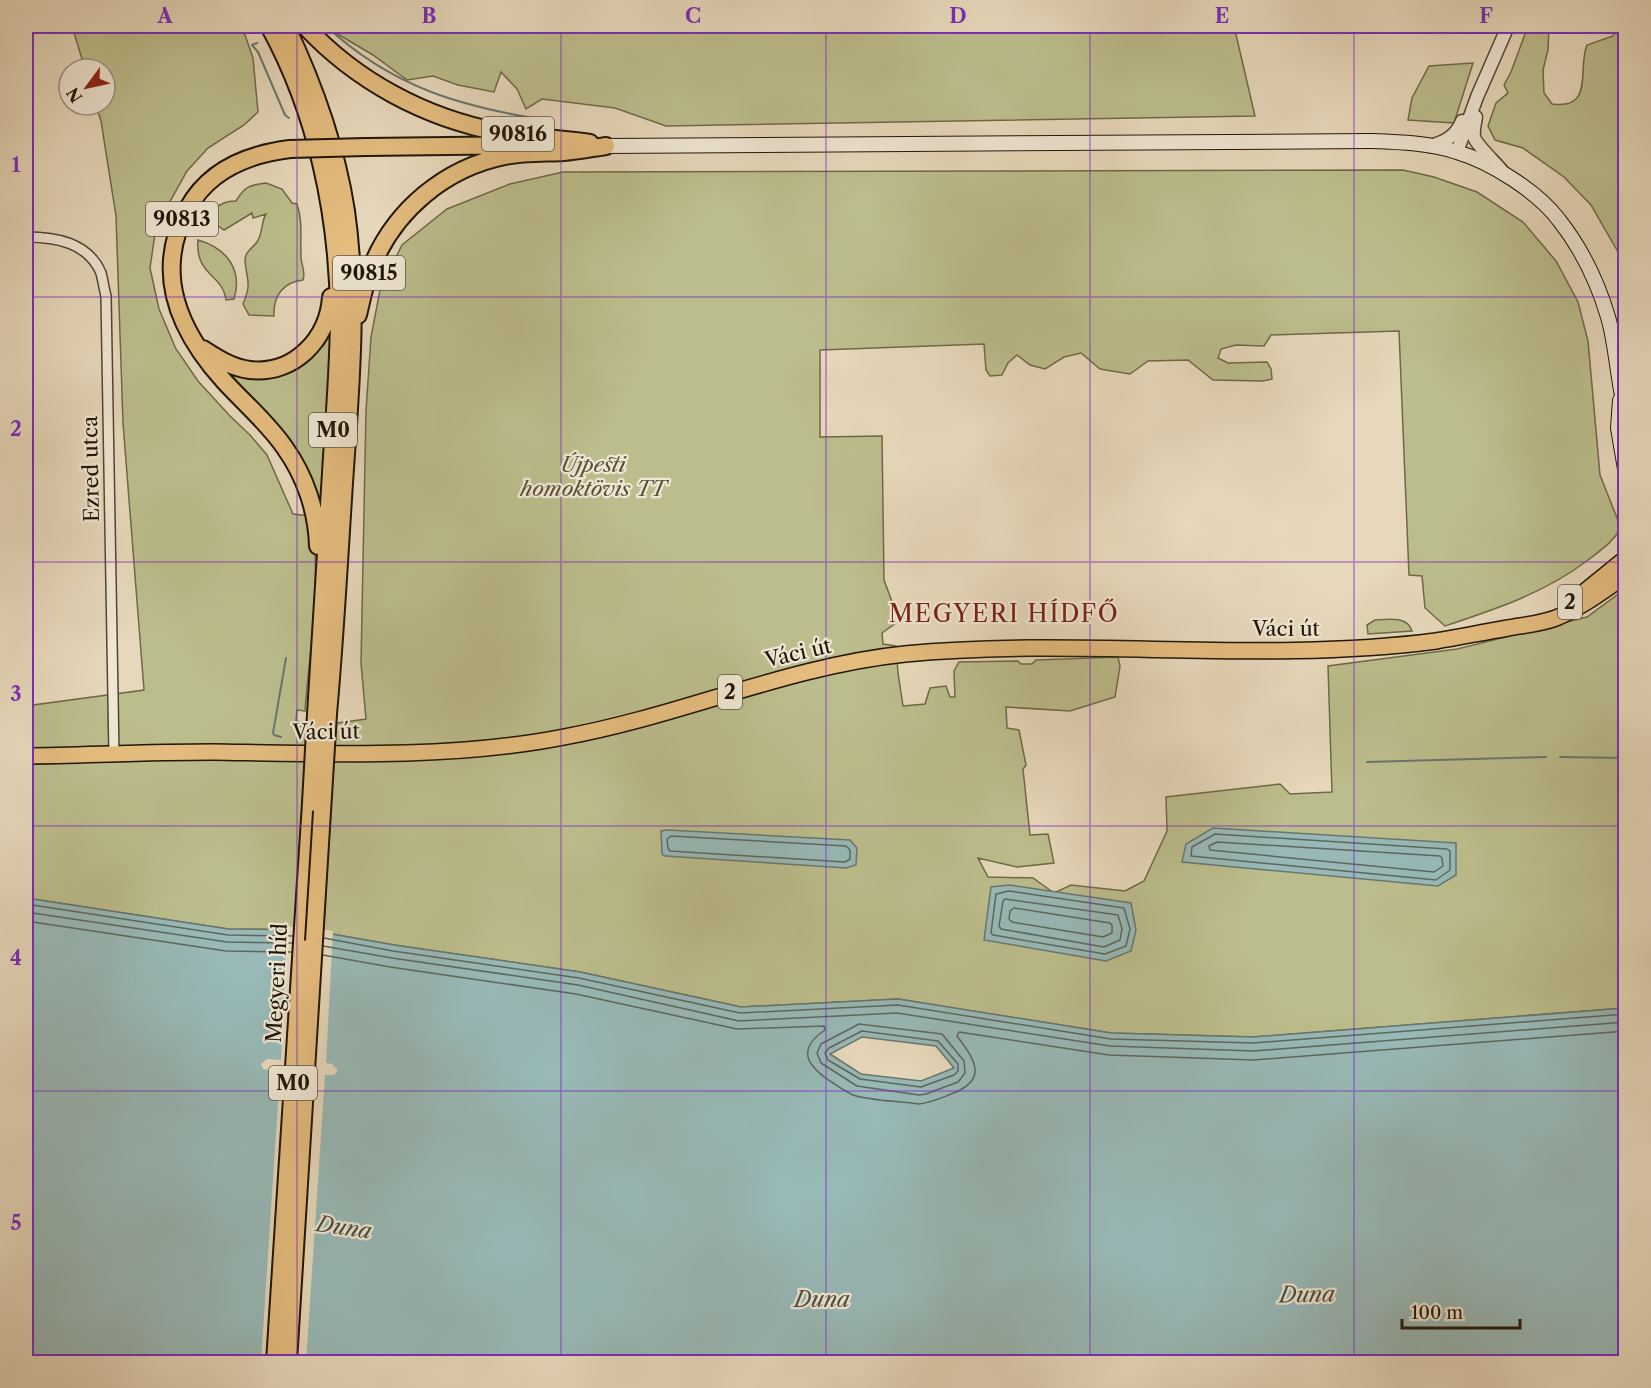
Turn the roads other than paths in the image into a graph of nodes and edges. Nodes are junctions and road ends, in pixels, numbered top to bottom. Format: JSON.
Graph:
{"nodes":[{"id":1,"x":269,"y":26,"type":"edge"},
{"id":2,"x":286,"y":26,"type":"edge"},
{"id":3,"x":305,"y":26,"type":"edge"},
{"id":4,"x":1508,"y":26,"type":"edge"},
{"id":5,"x":1477,"y":97,"type":"junction"},
{"id":6,"x":606,"y":146,"type":"junction"},
{"id":7,"x":1430,"y":146,"type":"junction"},
{"id":8,"x":1457,"y":152,"type":"junction"},
{"id":9,"x":1504,"y":174,"type":"junction"},
{"id":10,"x":26,"y":237,"type":"edge"},
{"id":11,"x":336,"y":266,"type":"junction"},
{"id":12,"x":199,"y":347,"type":"junction"},
{"id":13,"x":350,"y":387,"type":"junction"},
{"id":14,"x":1621,"y":395,"type":"junction"},
{"id":15,"x":1626,"y":412,"type":"edge"},
{"id":16,"x":1626,"y":475,"type":"edge"},
{"id":17,"x":1624,"y":567,"type":"edge"},
{"id":18,"x":323,"y":594,"type":"junction"},
{"id":19,"x":322,"y":714,"type":"junction"},
{"id":20,"x":114,"y":754,"type":"junction"},
{"id":21,"x":26,"y":756,"type":"edge"},
{"id":22,"x":275,"y":1362,"type":"edge"},
{"id":23,"x":288,"y":1362,"type":"edge"}],
"edges":[{"from":1,"to":11,"type":"highway","number":"M0"},
{"from":2,"to":13,"type":"highway","number":"M0"},
{"from":3,"to":6,"type":"highway","number":"90816"},
{"from":4,"to":5,"type":"street"},
{"from":5,"to":7,"type":"street"},
{"from":5,"to":8,"type":"street"},
{"from":5,"to":9,"type":"street"},
{"from":6,"to":7,"type":"main road"},
{"from":6,"to":12,"type":"highway","number":"90813","bridge":true},
{"from":6,"to":13,"type":"highway","number":"90815"},
{"from":7,"to":8,"type":"main road"},
{"from":8,"to":9,"type":"main road"},
{"from":9,"to":14,"type":"main road"},
{"from":10,"to":20,"type":"street","name":"Ezred utca"},
{"from":11,"to":12,"type":"highway","number":"90813"},
{"from":11,"to":18,"type":"highway","number":"M0"},
{"from":12,"to":18,"type":"highway"},
{"from":13,"to":19,"type":"highway","number":"M0"},
{"from":14,"to":15,"type":"main road"},
{"from":14,"to":16,"type":"main road"},
{"from":17,"to":20,"type":"main road","name":"Váci út","number":"2"},
{"from":18,"to":19,"type":"highway","number":"M0"},
{"from":19,"to":22,"type":"highway","name":"Megyeri híd","number":"M0","bridge":true},
{"from":19,"to":23,"type":"highway","name":"Megyeri híd","number":"M0","bridge":true},
{"from":20,"to":21,"type":"main road","name":"Váci út","number":"2"}]}
